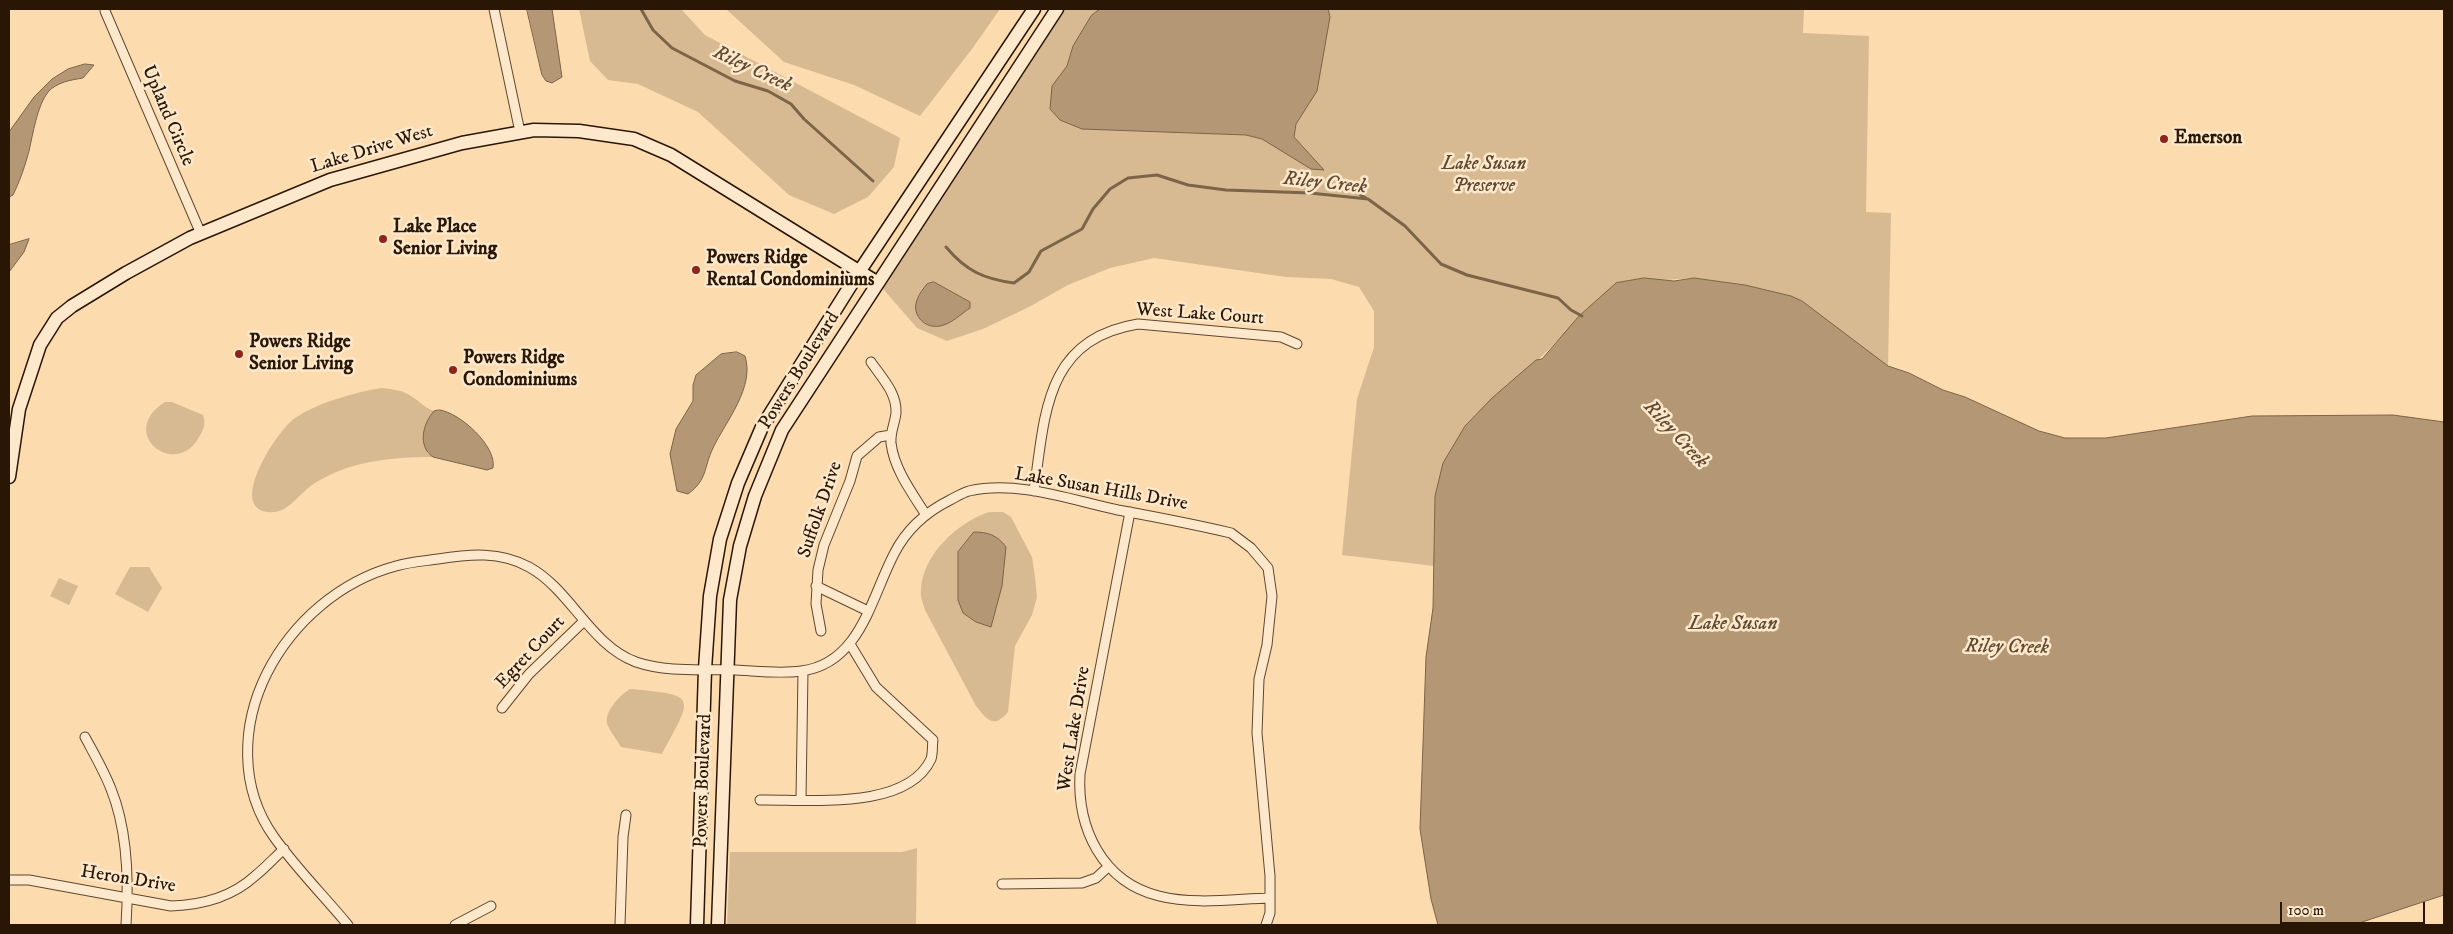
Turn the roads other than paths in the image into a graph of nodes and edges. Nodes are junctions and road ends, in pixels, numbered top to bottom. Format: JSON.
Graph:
{"nodes":[{"id":1,"x":494,"y":9,"type":"edge"},
{"id":2,"x":1034,"y":9,"type":"edge"},
{"id":3,"x":1057,"y":9,"type":"edge"},
{"id":4,"x":105,"y":11,"type":"dead end"},
{"id":5,"x":520,"y":132,"type":"junction"},
{"id":6,"x":201,"y":234,"type":"junction"},
{"id":7,"x":860,"y":272,"type":"junction"},
{"id":8,"x":878,"y":283,"type":"junction"},
{"id":9,"x":1296,"y":344,"type":"dead end"},
{"id":10,"x":871,"y":362,"type":"dead end"},
{"id":11,"x":891,"y":435,"type":"junction"},
{"id":12,"x":9,"y":477,"type":"edge"},
{"id":13,"x":1034,"y":491,"type":"junction"},
{"id":14,"x":1130,"y":512,"type":"junction"},
{"id":15,"x":926,"y":515,"type":"junction"},
{"id":16,"x":816,"y":586,"type":"junction"},
{"id":17,"x":868,"y":611,"type":"junction"},
{"id":18,"x":584,"y":621,"type":"junction"},
{"id":19,"x":821,"y":631,"type":"dead end"},
{"id":20,"x":850,"y":644,"type":"junction"},
{"id":21,"x":706,"y":669,"type":"junction"},
{"id":22,"x":726,"y":670,"type":"junction"},
{"id":23,"x":803,"y":671,"type":"junction"},
{"id":24,"x":502,"y":708,"type":"dead end"},
{"id":25,"x":85,"y":737,"type":"dead end"},
{"id":26,"x":801,"y":799,"type":"junction"},
{"id":27,"x":760,"y":800,"type":"dead end"},
{"id":28,"x":626,"y":815,"type":"dead end"},
{"id":29,"x":284,"y":849,"type":"junction"},
{"id":30,"x":1108,"y":867,"type":"junction"},
{"id":31,"x":9,"y":880,"type":"edge"},
{"id":32,"x":1002,"y":884,"type":"dead end"},
{"id":33,"x":1270,"y":898,"type":"junction"},
{"id":34,"x":128,"y":899,"type":"junction"},
{"id":35,"x":490,"y":906,"type":"dead end"},
{"id":36,"x":126,"y":925,"type":"edge"},
{"id":37,"x":348,"y":925,"type":"edge"},
{"id":38,"x":455,"y":925,"type":"edge"},
{"id":39,"x":620,"y":925,"type":"edge"},
{"id":40,"x":697,"y":925,"type":"edge"},
{"id":41,"x":718,"y":925,"type":"edge"},
{"id":42,"x":1266,"y":925,"type":"edge"}],
"edges":[{"from":1,"to":5,"type":"street"},
{"from":2,"to":7,"type":"main road","name":"Powers Boulevard"},
{"from":3,"to":8,"type":"main road","name":"Powers Boulevard"},
{"from":4,"to":6,"type":"street","name":"Upland Circle"},
{"from":5,"to":6,"type":"main road","name":"Lake Drive West"},
{"from":5,"to":7,"type":"main road","name":"Lake Drive West"},
{"from":6,"to":12,"type":"main road","name":"Lake Drive West"},
{"from":7,"to":8,"type":"main road","name":"Lake Drive West"},
{"from":7,"to":21,"type":"main road","name":"Powers Boulevard"},
{"from":8,"to":22,"type":"main road","name":"Powers Boulevard"},
{"from":9,"to":13,"type":"street","name":"West Lake Court"},
{"from":10,"to":11,"type":"street"},
{"from":11,"to":15,"type":"street"},
{"from":11,"to":16,"type":"street","name":"Suffolk Drive"},
{"from":13,"to":14,"type":"street","name":"Lake Susan Hills Drive"},
{"from":13,"to":15,"type":"street","name":"Lake Susan Hills Drive"},
{"from":14,"to":30,"type":"street","name":"West Lake Drive"},
{"from":14,"to":33,"type":"street","name":"Lake Susan Hills Drive"},
{"from":15,"to":17,"type":"street","name":"Lake Susan Hills Drive"},
{"from":16,"to":17,"type":"street","name":"Suffolk Drive"},
{"from":16,"to":19,"type":"street","name":"Suffolk Drive"},
{"from":17,"to":20,"type":"street","name":"Lake Susan Hills Drive"},
{"from":18,"to":21,"type":"street","name":"Lake Susan Hills Drive"},
{"from":18,"to":24,"type":"street","name":"Egret Court"},
{"from":18,"to":29,"type":"street","name":"Lake Susan Hills Drive"},
{"from":20,"to":23,"type":"street","name":"Lake Susan Hills Drive"},
{"from":20,"to":26,"type":"street"},
{"from":21,"to":22,"type":"street","name":"Lake Susan Hills Drive"},
{"from":21,"to":40,"type":"main road","name":"Powers Boulevard"},
{"from":22,"to":23,"type":"street","name":"Lake Susan Hills Drive"},
{"from":22,"to":41,"type":"main road","name":"Powers Boulevard"},
{"from":23,"to":26,"type":"street"},
{"from":25,"to":34,"type":"street"},
{"from":26,"to":27,"type":"street"},
{"from":28,"to":39,"type":"street"},
{"from":29,"to":34,"type":"street","name":"Heron Drive"},
{"from":29,"to":37,"type":"street","name":"Lake Susan Hills Drive"},
{"from":30,"to":32,"type":"street"},
{"from":30,"to":33,"type":"street","name":"West Lake Drive"},
{"from":31,"to":34,"type":"street","name":"Heron Drive"},
{"from":33,"to":42,"type":"street","name":"Lake Susan Hills Drive"},
{"from":34,"to":36,"type":"street"},
{"from":35,"to":38,"type":"street"}]}
